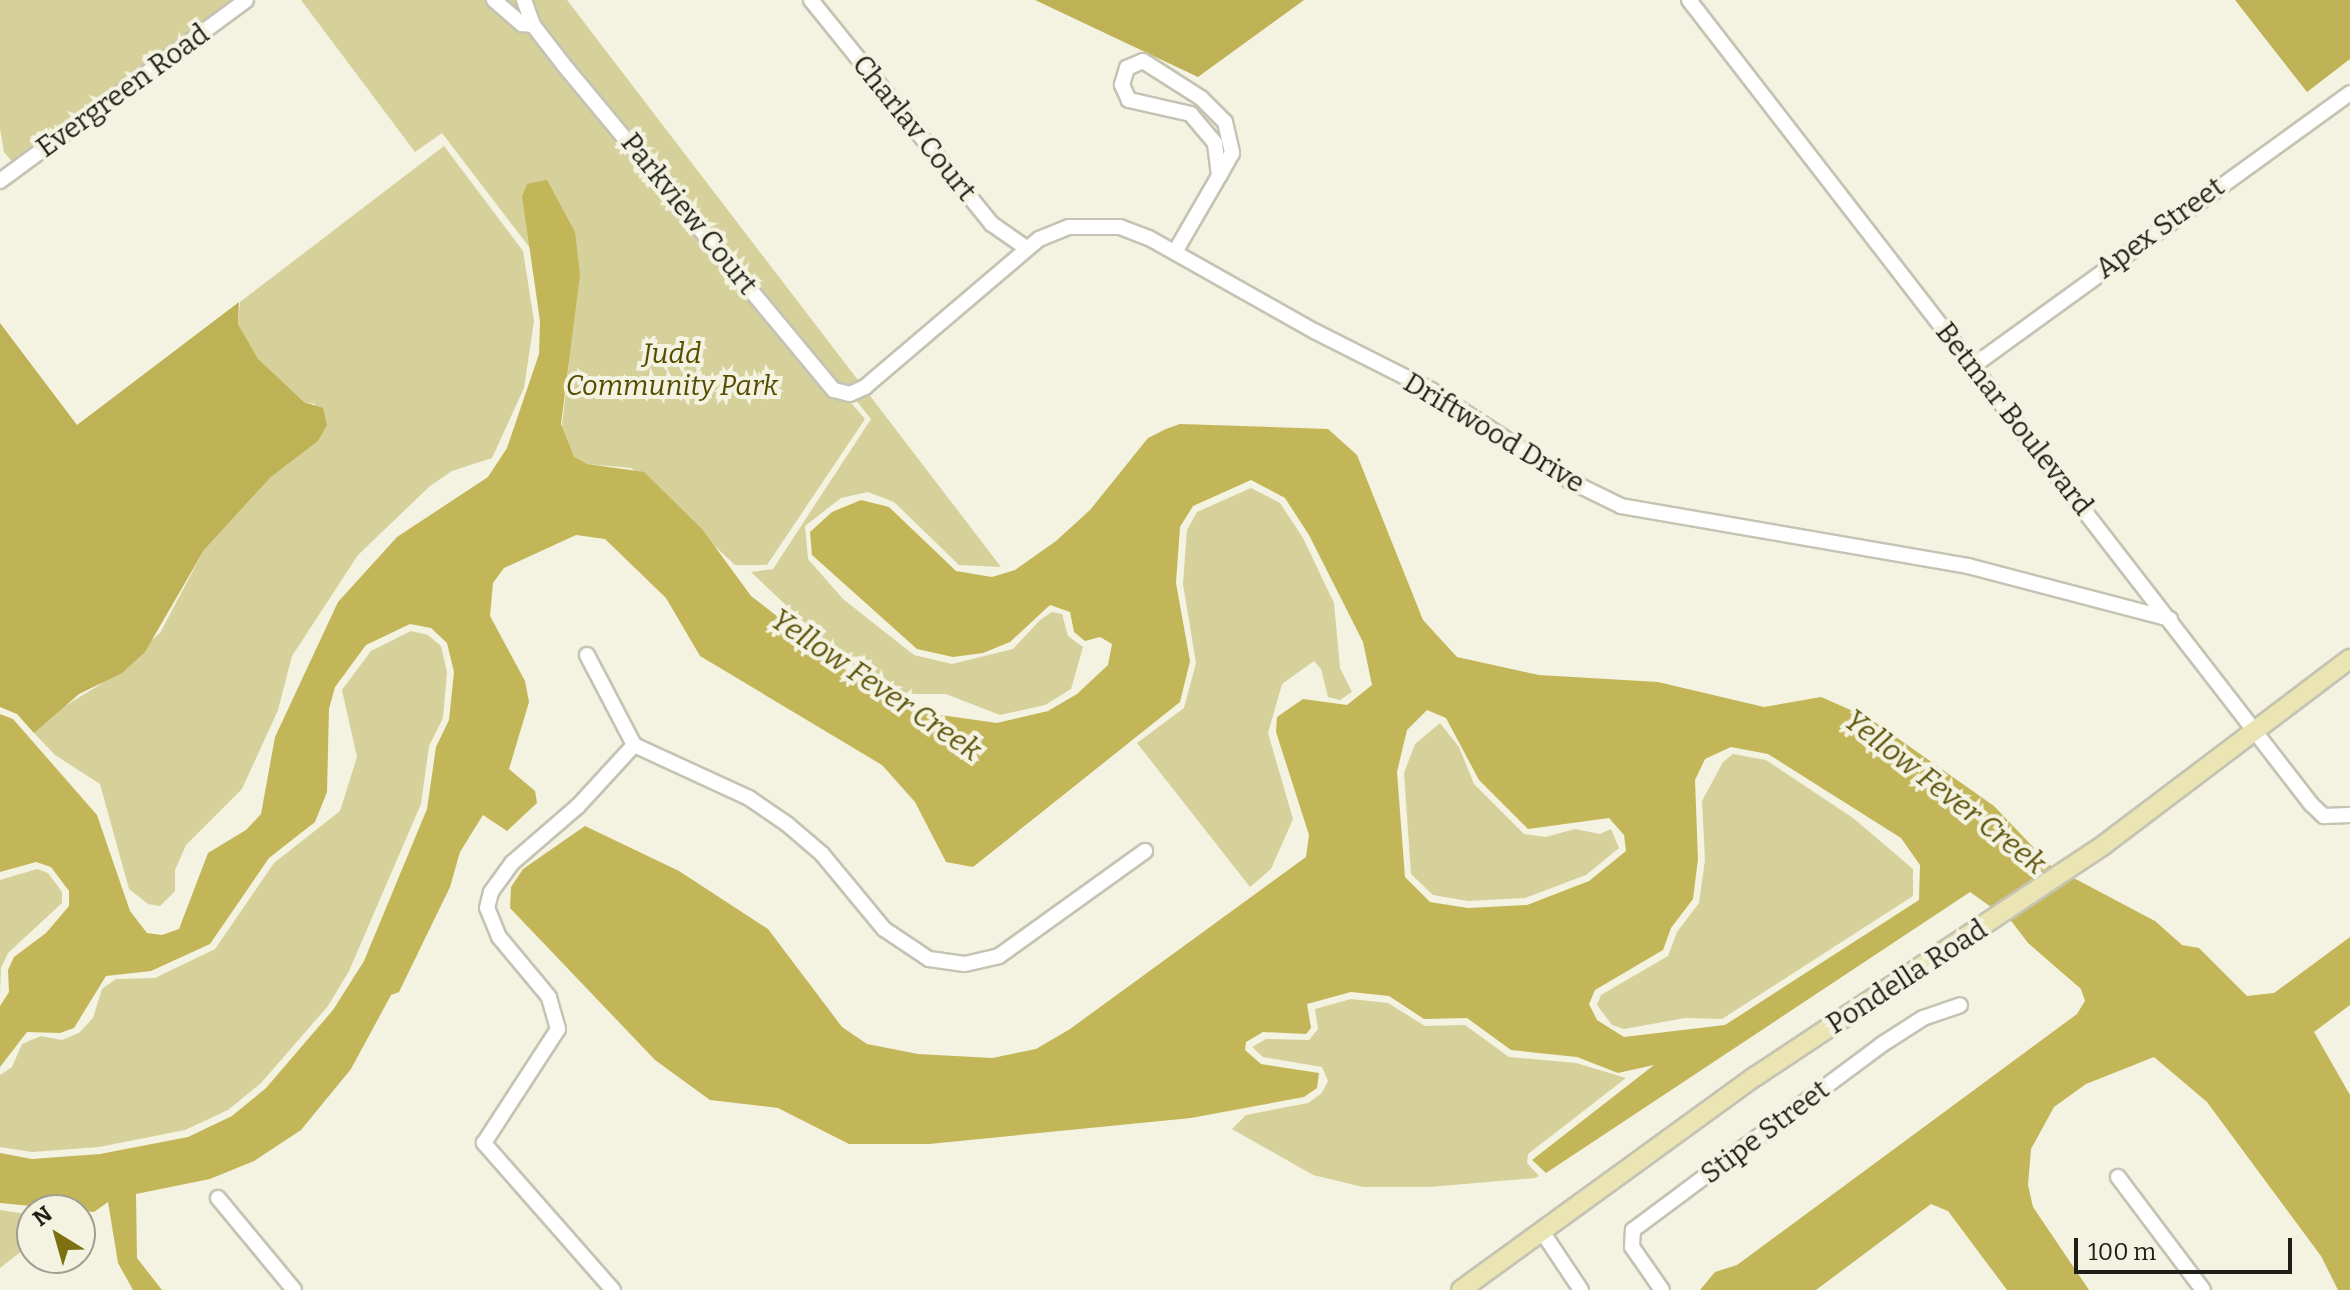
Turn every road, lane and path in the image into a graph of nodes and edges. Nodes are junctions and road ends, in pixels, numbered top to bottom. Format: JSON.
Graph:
{"nodes":[{"id":1,"x":246,"y":0,"type":"edge"},
{"id":2,"x":494,"y":0,"type":"edge"},
{"id":3,"x":524,"y":0,"type":"edge"},
{"id":4,"x":811,"y":0,"type":"edge"},
{"id":5,"x":1689,"y":0,"type":"edge"},
{"id":6,"x":533,"y":25,"type":"junction"},
{"id":7,"x":1191,"y":91,"type":"junction"},
{"id":8,"x":2350,"y":93,"type":"edge"},
{"id":9,"x":1182,"y":110,"type":"junction"},
{"id":10,"x":1219,"y":176,"type":"junction"},
{"id":11,"x":0,"y":181,"type":"edge"},
{"id":12,"x":1025,"y":247,"type":"junction"},
{"id":13,"x":1175,"y":252,"type":"junction"},
{"id":14,"x":1973,"y":366,"type":"junction"},
{"id":15,"x":850,"y":394,"type":"joint"},
{"id":16,"x":2170,"y":619,"type":"junction"},
{"id":17,"x":587,"y":655,"type":"dead end"},
{"id":18,"x":2350,"y":659,"type":"edge"},
{"id":19,"x":2255,"y":730,"type":"junction"},
{"id":20,"x":634,"y":745,"type":"junction"},
{"id":21,"x":2350,"y":815,"type":"edge"},
{"id":22,"x":1145,"y":851,"type":"dead end"},
{"id":23,"x":1960,"y":1005,"type":"dead end"},
{"id":24,"x":2118,"y":1177,"type":"dead end"},
{"id":25,"x":218,"y":1198,"type":"dead end"},
{"id":26,"x":1541,"y":1230,"type":"junction"},
{"id":27,"x":294,"y":1290,"type":"edge"},
{"id":28,"x":613,"y":1290,"type":"edge"},
{"id":29,"x":1461,"y":1290,"type":"edge"},
{"id":30,"x":1581,"y":1290,"type":"edge"},
{"id":31,"x":1662,"y":1290,"type":"edge"},
{"id":32,"x":2203,"y":1290,"type":"edge"}],
"edges":[{"from":1,"to":11,"type":"street","name":"Evergreen Road"},
{"from":2,"to":6,"type":"street","name":"Parkview Court"},
{"from":3,"to":6,"type":"street","name":"Parkview Court"},
{"from":4,"to":12,"type":"street","name":"Charlav Court"},
{"from":5,"to":14,"type":"street","name":"Betmar Boulevard"},
{"from":6,"to":15,"type":"street","name":"Parkview Court"},
{"from":7,"to":9,"type":"street"},
{"from":7,"to":9,"type":"street"},
{"from":7,"to":10,"type":"street"},
{"from":8,"to":14,"type":"street","name":"Apex Street"},
{"from":9,"to":10,"type":"street"},
{"from":10,"to":13,"type":"street"},
{"from":12,"to":13,"type":"street","name":"Driftwood Drive"},
{"from":12,"to":15,"type":"street","name":"Driftwood Drive"},
{"from":13,"to":16,"type":"street","name":"Driftwood Drive"},
{"from":14,"to":16,"type":"street","name":"Betmar Boulevard"},
{"from":16,"to":19,"type":"street","name":"Betmar Boulevard"},
{"from":17,"to":20,"type":"street"},
{"from":18,"to":19,"type":"main road","name":"Pondella Road"},
{"from":19,"to":21,"type":"street","name":"Betmar Boulevard"},
{"from":19,"to":26,"type":"main road","name":"Pondella Road"},
{"from":20,"to":22,"type":"street"},
{"from":20,"to":28,"type":"street"},
{"from":23,"to":31,"type":"street","name":"Stipe Street"},
{"from":24,"to":32,"type":"street"},
{"from":25,"to":27,"type":"street"},
{"from":26,"to":29,"type":"main road","name":"Pondella Road"},
{"from":26,"to":30,"type":"street"}]}
